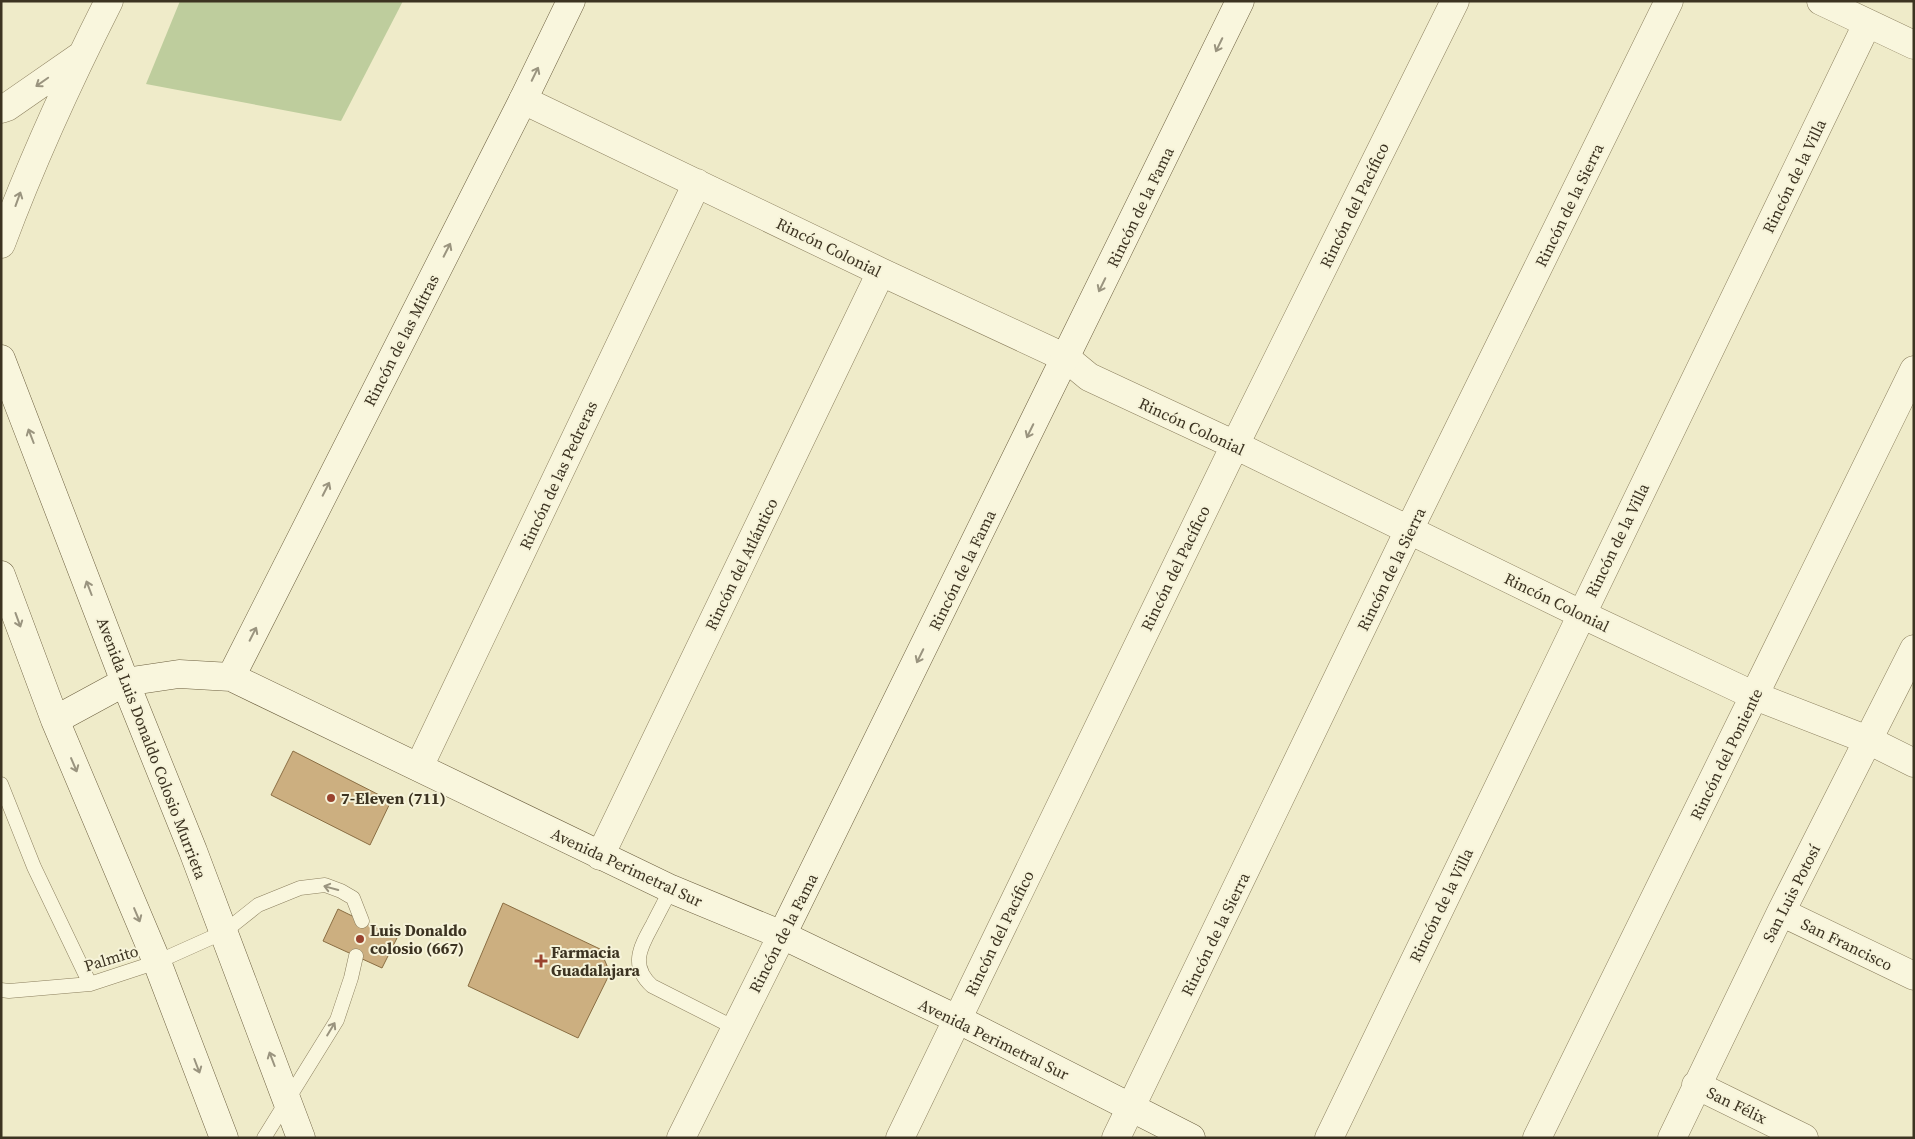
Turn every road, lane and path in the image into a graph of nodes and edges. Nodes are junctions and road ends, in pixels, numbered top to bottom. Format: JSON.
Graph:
{"nodes":[{"id":1,"x":109,"y":1,"type":"edge"},
{"id":2,"x":571,"y":1,"type":"edge"},
{"id":3,"x":1240,"y":1,"type":"edge"},
{"id":4,"x":1455,"y":1,"type":"edge"},
{"id":5,"x":1669,"y":1,"type":"edge"},
{"id":6,"x":1820,"y":1,"type":"edge"},
{"id":7,"x":1867,"y":24,"type":"junction"},
{"id":8,"x":1914,"y":45,"type":"edge"},
{"id":9,"x":82,"y":55,"type":"junction"},
{"id":10,"x":523,"y":100,"type":"junction"},
{"id":11,"x":1,"y":109,"type":"edge"},
{"id":12,"x":696,"y":183,"type":"junction"},
{"id":13,"x":1,"y":244,"type":"edge"},
{"id":14,"x":881,"y":272,"type":"junction"},
{"id":15,"x":1066,"y":358,"type":"junction"},
{"id":16,"x":1,"y":359,"type":"edge"},
{"id":17,"x":1914,"y":370,"type":"edge"},
{"id":18,"x":1235,"y":445,"type":"junction"},
{"id":19,"x":1409,"y":530,"type":"junction"},
{"id":20,"x":1,"y":575,"type":"edge"},
{"id":21,"x":1581,"y":614,"type":"junction"},
{"id":22,"x":1914,"y":649,"type":"edge"},
{"id":23,"x":230,"y":677,"type":"junction"},
{"id":24,"x":125,"y":682,"type":"junction"},
{"id":25,"x":1755,"y":696,"type":"junction"},
{"id":26,"x":55,"y":720,"type":"junction"},
{"id":27,"x":1868,"y":740,"type":"junction"},
{"id":28,"x":1914,"y":763,"type":"edge"},
{"id":29,"x":419,"y":767,"type":"junction"},
{"id":30,"x":1,"y":784,"type":"edge"},
{"id":31,"x":600,"y":856,"type":"junction"},
{"id":32,"x":671,"y":889,"type":"junction"},
{"id":33,"x":1781,"y":912,"type":"junction"},
{"id":34,"x":362,"y":921,"type":"dead end"},
{"id":35,"x":224,"y":932,"type":"junction"},
{"id":36,"x":782,"y":935,"type":"junction"},
{"id":37,"x":356,"y":956,"type":"dead end"},
{"id":38,"x":157,"y":962,"type":"junction"},
{"id":39,"x":1914,"y":976,"type":"edge"},
{"id":40,"x":90,"y":984,"type":"junction"},
{"id":41,"x":1,"y":990,"type":"edge"},
{"id":42,"x":957,"y":1019,"type":"junction"},
{"id":43,"x":735,"y":1028,"type":"junction"},
{"id":44,"x":1696,"y":1085,"type":"junction"},
{"id":45,"x":287,"y":1101,"type":"junction"},
{"id":46,"x":1132,"y":1107,"type":"junction"},
{"id":47,"x":224,"y":1138,"type":"edge"},
{"id":48,"x":264,"y":1138,"type":"edge"},
{"id":49,"x":301,"y":1138,"type":"edge"},
{"id":50,"x":680,"y":1138,"type":"edge"},
{"id":51,"x":900,"y":1138,"type":"edge"},
{"id":52,"x":1116,"y":1138,"type":"edge"},
{"id":53,"x":1191,"y":1138,"type":"edge"},
{"id":54,"x":1329,"y":1138,"type":"edge"},
{"id":55,"x":1537,"y":1138,"type":"edge"},
{"id":56,"x":1672,"y":1138,"type":"edge"},
{"id":57,"x":1804,"y":1138,"type":"edge"}],
"edges":[{"from":1,"to":9,"type":"street"},
{"from":10,"to":2,"type":"street","name":"Rincón de las Mitras","one_way":true},
{"from":3,"to":15,"type":"street","name":"Rincón de la Fama","one_way":true},
{"from":4,"to":18,"type":"street","name":"Rincón del Pacífico"},
{"from":5,"to":19,"type":"street","name":"Rincón de la Sierra"},
{"from":6,"to":7,"type":"street"},
{"from":7,"to":8,"type":"street"},
{"from":7,"to":21,"type":"street","name":"Rincón de la Villa"},
{"from":9,"to":11,"type":"street","one_way":true},
{"from":13,"to":9,"type":"street","one_way":true},
{"from":10,"to":12,"type":"street","name":"Rincón Colonial"},
{"from":23,"to":10,"type":"street","name":"Rincón de las Mitras","one_way":true},
{"from":12,"to":14,"type":"street","name":"Rincón Colonial"},
{"from":12,"to":29,"type":"street","name":"Rincón de las Pedreras"},
{"from":14,"to":15,"type":"street","name":"Rincón Colonial"},
{"from":14,"to":31,"type":"street","name":"Rincón del Atlántico"},
{"from":15,"to":18,"type":"street","name":"Rincón Colonial"},
{"from":15,"to":36,"type":"street","name":"Rincón de la Fama","one_way":true},
{"from":24,"to":16,"type":"street","name":"Avenida Luis Donaldo Colosio Murrieta","one_way":true},
{"from":17,"to":25,"type":"street","name":"Rincón del Poniente"},
{"from":18,"to":19,"type":"street","name":"Rincón Colonial"},
{"from":18,"to":42,"type":"street","name":"Rincón del Pacífico"},
{"from":19,"to":21,"type":"street","name":"Rincón Colonial"},
{"from":19,"to":46,"type":"street","name":"Rincón de la Sierra"},
{"from":20,"to":26,"type":"street","one_way":true},
{"from":21,"to":25,"type":"street","name":"Rincón Colonial"},
{"from":21,"to":54,"type":"street","name":"Rincón de la Villa"},
{"from":22,"to":27,"type":"street","name":"San Luis Potosí"},
{"from":23,"to":24,"type":"street","name":"Avenida Perimetral Sur"},
{"from":23,"to":29,"type":"street","name":"Avenida Perimetral Sur"},
{"from":24,"to":26,"type":"street","name":"Avenida Perimetral Sur"},
{"from":24,"to":35,"type":"street","name":"Avenida Luis Donaldo Colosio Murrieta"},
{"from":25,"to":27,"type":"street","name":"Rincón Colonial"},
{"from":25,"to":55,"type":"street","name":"Rincón del Poniente"},
{"from":26,"to":38,"type":"street","one_way":true},
{"from":27,"to":28,"type":"street","name":"Rincón Colonial"},
{"from":27,"to":33,"type":"street","name":"San Luis Potosí"},
{"from":29,"to":31,"type":"street","name":"Avenida Perimetral Sur"},
{"from":30,"to":40,"type":"lane"},
{"from":31,"to":32,"type":"street","name":"Avenida Perimetral Sur"},
{"from":32,"to":36,"type":"street","name":"Avenida Perimetral Sur"},
{"from":32,"to":43,"type":"lane"},
{"from":33,"to":39,"type":"street","name":"San Francisco"},
{"from":33,"to":44,"type":"street","name":"San Luis Potosí"},
{"from":34,"to":35,"type":"lane","name":"Palmito","one_way":true},
{"from":35,"to":38,"type":"lane","name":"Palmito"},
{"from":45,"to":35,"type":"street","name":"Avenida Luis Donaldo Colosio Murrieta","one_way":true},
{"from":36,"to":42,"type":"street","name":"Avenida Perimetral Sur"},
{"from":36,"to":43,"type":"street","name":"Rincón de la Fama"},
{"from":45,"to":37,"type":"lane","one_way":true},
{"from":38,"to":40,"type":"lane","name":"Palmito"},
{"from":38,"to":47,"type":"street","one_way":true},
{"from":40,"to":41,"type":"lane","name":"Palmito"},
{"from":42,"to":46,"type":"street","name":"Avenida Perimetral Sur"},
{"from":42,"to":51,"type":"street","name":"Rincón del Pacífico"},
{"from":43,"to":50,"type":"street","name":"Rincón de la Fama"},
{"from":44,"to":56,"type":"street","name":"San Luis Potosí"},
{"from":44,"to":57,"type":"street","name":"San Félix"},
{"from":45,"to":48,"type":"lane"},
{"from":45,"to":49,"type":"street","name":"Avenida Luis Donaldo Colosio Murrieta"},
{"from":46,"to":52,"type":"street","name":"Rincón de la Sierra"},
{"from":46,"to":53,"type":"street","name":"Avenida Perimetral Sur"}]}
